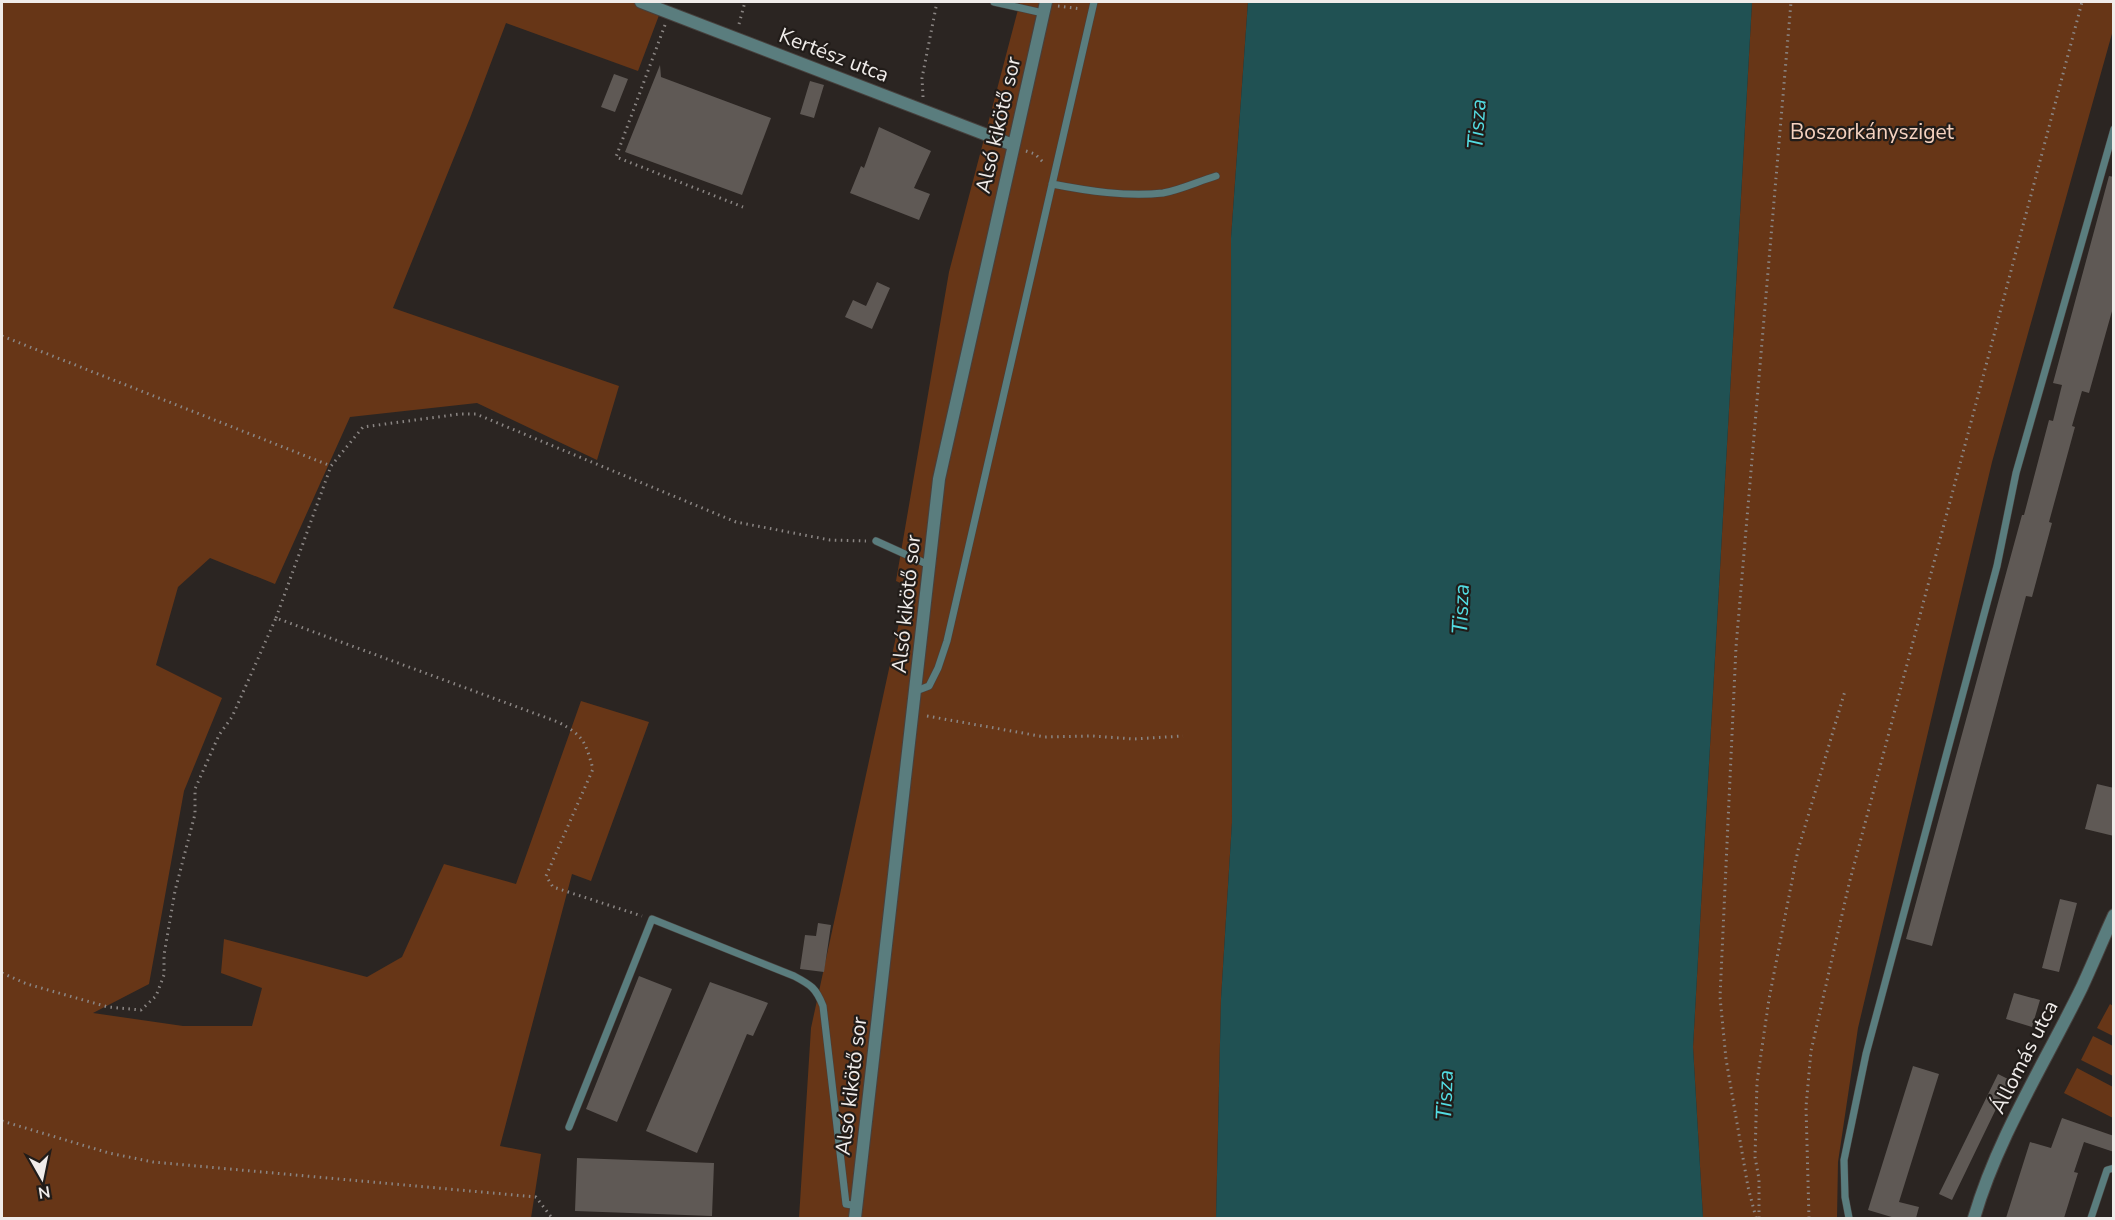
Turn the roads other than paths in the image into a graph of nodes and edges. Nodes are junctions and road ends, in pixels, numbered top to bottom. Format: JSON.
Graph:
{"nodes":[{"id":1,"x":641,"y":2,"type":"edge"},
{"id":2,"x":994,"y":2,"type":"edge"},
{"id":3,"x":1094,"y":2,"type":"edge"},
{"id":4,"x":1044,"y":6,"type":"edge"},
{"id":5,"x":2114,"y":129,"type":"edge"},
{"id":6,"x":1014,"y":145,"type":"junction"},
{"id":7,"x":1216,"y":176,"type":"dead end"},
{"id":8,"x":1052,"y":184,"type":"junction"},
{"id":9,"x":876,"y":541,"type":"road end"},
{"id":10,"x":929,"y":565,"type":"junction"},
{"id":11,"x":916,"y":691,"type":"junction"},
{"id":12,"x":2114,"y":915,"type":"edge"},
{"id":13,"x":569,"y":1126,"type":"dead end"},
{"id":14,"x":2114,"y":1168,"type":"edge"},
{"id":15,"x":856,"y":1212,"type":"edge"},
{"id":16,"x":1849,"y":1218,"type":"edge"},
{"id":17,"x":1974,"y":1218,"type":"edge"},
{"id":18,"x":2091,"y":1218,"type":"edge"}],
"edges":[{"from":1,"to":6,"type":"street","name":"Kertész utca"},
{"from":2,"to":4,"type":"lane"},
{"from":3,"to":8,"type":"lane"},
{"from":4,"to":6,"type":"street","name":"Alsó kikötő sor"},
{"from":5,"to":16,"type":"lane"},
{"from":6,"to":10,"type":"street","name":"Alsó kikötő sor"},
{"from":7,"to":8,"type":"lane"},
{"from":8,"to":11,"type":"lane"},
{"from":9,"to":10,"type":"lane"},
{"from":10,"to":11,"type":"street","name":"Alsó kikötő sor"},
{"from":11,"to":15,"type":"street","name":"Alsó kikötő sor"},
{"from":12,"to":17,"type":"street","name":"Állomás utca"},
{"from":13,"to":15,"type":"lane"},
{"from":14,"to":18,"type":"lane"}]}
